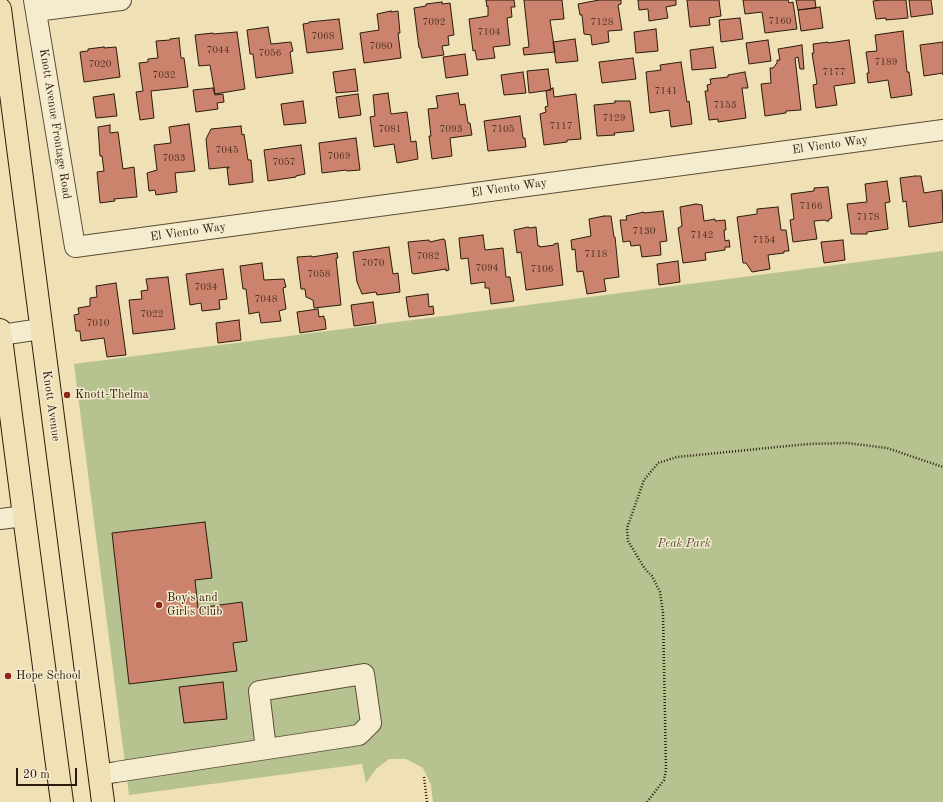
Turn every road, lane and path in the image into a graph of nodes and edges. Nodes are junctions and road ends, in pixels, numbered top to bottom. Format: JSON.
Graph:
{"nodes":[{"id":1,"x":122,"y":0,"type":"edge"},
{"id":2,"x":35,"y":5,"type":"edge"},
{"id":3,"x":0,"y":9,"type":"edge"},
{"id":4,"x":943,"y":130,"type":"edge"},
{"id":5,"x":75,"y":247,"type":"joint"},
{"id":6,"x":41,"y":329,"type":"junction"},
{"id":7,"x":0,"y":333,"type":"edge"},
{"id":8,"x":943,"y":467,"type":"edge"},
{"id":9,"x":24,"y":516,"type":"junction"},
{"id":10,"x":0,"y":519,"type":"edge"},
{"id":11,"x":266,"y":749,"type":"junction"},
{"id":12,"x":99,"y":775,"type":"junction"},
{"id":13,"x":424,"y":778,"type":"dead end"},
{"id":14,"x":648,"y":801,"type":"edge"},
{"id":15,"x":62,"y":802,"type":"edge"},
{"id":16,"x":103,"y":802,"type":"edge"},
{"id":17,"x":427,"y":802,"type":"edge"},
{"id":18,"x":652,"y":802,"type":"edge"}],
"edges":[{"from":1,"to":2,"type":"street"},
{"from":2,"to":5,"type":"street","name":"Knott Avenue Frontage Road"},
{"from":3,"to":6,"type":"main road","name":"Knott Avenue"},
{"from":4,"to":5,"type":"street","name":"El Viento Way"},
{"from":6,"to":7,"type":"street"},
{"from":6,"to":12,"type":"main road","name":"Knott Avenue"},
{"from":7,"to":9,"type":"main road"},
{"from":8,"to":14,"type":"path"},
{"from":9,"to":10,"type":"street"},
{"from":9,"to":15,"type":"main road"},
{"from":11,"to":11,"type":"street"},
{"from":11,"to":12,"type":"street"},
{"from":12,"to":16,"type":"main road","name":"Knott Avenue"},
{"from":13,"to":17,"type":"path"},
{"from":14,"to":18,"type":"path"}]}
